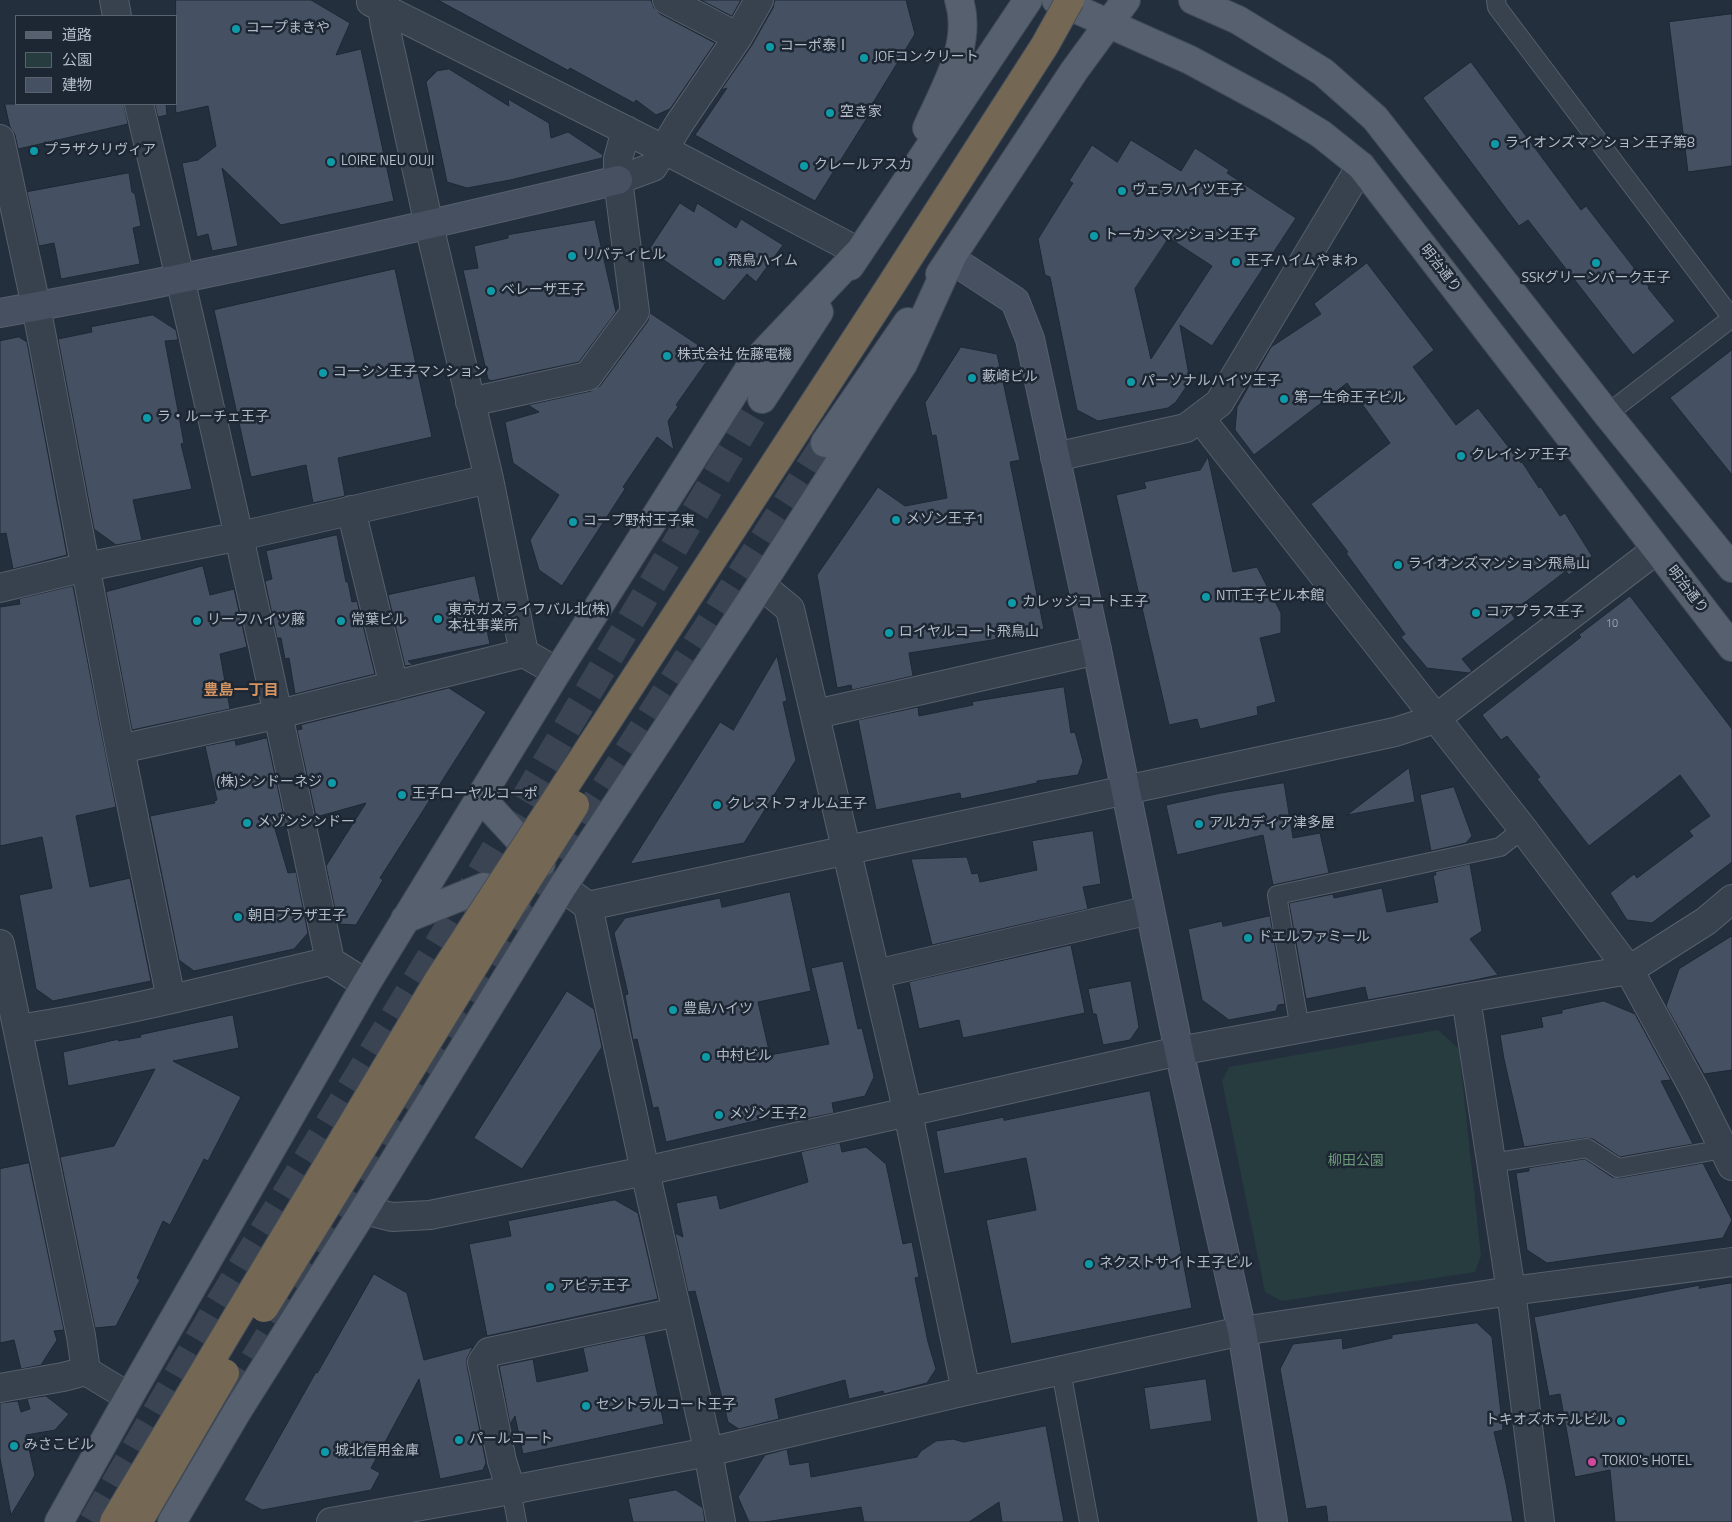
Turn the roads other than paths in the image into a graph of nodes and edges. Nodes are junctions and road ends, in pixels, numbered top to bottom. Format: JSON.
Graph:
{"nodes":[{"id":1,"x":114,"y":0,"type":"edge"},
{"id":2,"x":667,"y":0,"type":"edge"},
{"id":3,"x":759,"y":0,"type":"edge"},
{"id":4,"x":959,"y":0,"type":"edge"},
{"id":5,"x":1028,"y":0,"type":"edge"},
{"id":6,"x":1056,"y":0,"type":"edge"},
{"id":7,"x":1070,"y":0,"type":"edge"},
{"id":8,"x":1088,"y":0,"type":"edge"},
{"id":9,"x":1126,"y":0,"type":"edge"},
{"id":10,"x":1193,"y":0,"type":"edge"},
{"id":11,"x":1496,"y":0,"type":"edge"},
{"id":12,"x":378,"y":3,"type":"edge"},
{"id":13,"x":118,"y":15,"type":"edge"},
{"id":14,"x":1110,"y":23,"type":"junction"},
{"id":15,"x":738,"y":37,"type":"junction"},
{"id":16,"x":139,"y":105,"type":"edge"},
{"id":17,"x":626,"y":130,"type":"junction"},
{"id":18,"x":0,"y":139,"type":"edge"},
{"id":19,"x":663,"y":149,"type":"junction"},
{"id":20,"x":1361,"y":166,"type":"junction"},
{"id":21,"x":618,"y":180,"type":"junction"},
{"id":22,"x":898,"y":194,"type":"junction"},
{"id":23,"x":429,"y":225,"type":"junction"},
{"id":24,"x":859,"y":252,"type":"junction"},
{"id":25,"x":951,"y":259,"type":"junction"},
{"id":26,"x":181,"y":278,"type":"junction"},
{"id":27,"x":36,"y":306,"type":"junction"},
{"id":28,"x":0,"y":313,"type":"edge"},
{"id":29,"x":1732,"y":318,"type":"edge"},
{"id":30,"x":762,"y":399,"type":"tunnel mouth"},
{"id":31,"x":470,"y":402,"type":"junction"},
{"id":32,"x":1607,"y":414,"type":"junction"},
{"id":33,"x":1200,"y":418,"type":"junction"},
{"id":34,"x":826,"y":443,"type":"tunnel mouth"},
{"id":35,"x":1055,"y":457,"type":"junction"},
{"id":36,"x":489,"y":479,"type":"junction"},
{"id":37,"x":351,"y":510,"type":"junction"},
{"id":38,"x":240,"y":536,"type":"junction"},
{"id":39,"x":1656,"y":550,"type":"junction"},
{"id":40,"x":86,"y":568,"type":"junction"},
{"id":41,"x":1732,"y":568,"type":"edge"},
{"id":42,"x":762,"y":585,"type":"junction"},
{"id":43,"x":0,"y":588,"type":"edge"},
{"id":44,"x":1732,"y":647,"type":"edge"},
{"id":45,"x":1097,"y":650,"type":"junction"},
{"id":46,"x":524,"y":653,"type":"junction"},
{"id":47,"x":557,"y":672,"type":"junction"},
{"id":48,"x":394,"y":686,"type":"junction"},
{"id":49,"x":279,"y":714,"type":"junction"},
{"id":50,"x":816,"y":714,"type":"junction"},
{"id":51,"x":1435,"y":719,"type":"junction"},
{"id":52,"x":120,"y":749,"type":"junction"},
{"id":53,"x":1125,"y":790,"type":"junction"},
{"id":54,"x":480,"y":797,"type":"junction"},
{"id":55,"x":1523,"y":829,"type":"junction"},
{"id":56,"x":846,"y":850,"type":"junction"},
{"id":57,"x":563,"y":886,"type":"junction"},
{"id":58,"x":1732,"y":900,"type":"edge"},
{"id":59,"x":588,"y":906,"type":"junction"},
{"id":60,"x":1150,"y":910,"type":"junction"},
{"id":61,"x":405,"y":919,"type":"junction"},
{"id":62,"x":531,"y":937,"type":"junction"},
{"id":63,"x":2,"y":958,"type":"edge"},
{"id":64,"x":330,"y":962,"type":"junction"},
{"id":65,"x":1629,"y":970,"type":"junction"},
{"id":66,"x":876,"y":974,"type":"junction"},
{"id":67,"x":366,"y":984,"type":"junction"},
{"id":68,"x":1466,"y":998,"type":"junction"},
{"id":69,"x":171,"y":999,"type":"junction"},
{"id":70,"x":18,"y":1029,"type":"junction"},
{"id":71,"x":1300,"y":1029,"type":"junction"},
{"id":72,"x":1179,"y":1051,"type":"junction"},
{"id":73,"x":908,"y":1113,"type":"junction"},
{"id":74,"x":1728,"y":1158,"type":"edge"},
{"id":75,"x":1492,"y":1163,"type":"junction"},
{"id":76,"x":645,"y":1171,"type":"junction"},
{"id":77,"x":364,"y":1210,"type":"junction"},
{"id":78,"x":1732,"y":1262,"type":"edge"},
{"id":79,"x":1511,"y":1290,"type":"junction"},
{"id":80,"x":677,"y":1312,"type":"junction"},
{"id":81,"x":1242,"y":1331,"type":"junction"},
{"id":82,"x":86,"y":1371,"type":"junction"},
{"id":83,"x":1061,"y":1371,"type":"junction"},
{"id":84,"x":0,"y":1388,"type":"edge"},
{"id":85,"x":966,"y":1391,"type":"junction"},
{"id":86,"x":129,"y":1397,"type":"junction"},
{"id":87,"x":708,"y":1452,"type":"junction"},
{"id":88,"x":511,"y":1490,"type":"junction"},
{"id":89,"x":59,"y":1522,"type":"edge"},
{"id":90,"x":114,"y":1522,"type":"edge"},
{"id":91,"x":138,"y":1522,"type":"edge"},
{"id":92,"x":172,"y":1522,"type":"edge"},
{"id":93,"x":331,"y":1522,"type":"edge"},
{"id":94,"x":517,"y":1522,"type":"edge"},
{"id":95,"x":721,"y":1522,"type":"edge"},
{"id":96,"x":1089,"y":1522,"type":"edge"},
{"id":97,"x":1273,"y":1522,"type":"edge"},
{"id":98,"x":1540,"y":1522,"type":"edge"}],
"edges":[{"from":1,"to":13,"type":"street"},
{"from":2,"to":15,"type":"street"},
{"from":3,"to":15,"type":"street"},
{"from":4,"to":22,"type":"main road"},
{"from":5,"to":22,"type":"main road"},
{"from":6,"to":14,"type":"main road","name":"明治通り"},
{"from":7,"to":90,"type":"highway","bridge":true},
{"from":8,"to":91,"type":"highway","bridge":true},
{"from":9,"to":14,"type":"main road"},
{"from":10,"to":32,"type":"main road"},
{"from":11,"to":29,"type":"lane"},
{"from":12,"to":17,"type":"street"},
{"from":12,"to":23,"type":"street"},
{"from":14,"to":20,"type":"main road","name":"明治通り"},
{"from":14,"to":25,"type":"main road"},
{"from":15,"to":19,"type":"street"},
{"from":16,"to":26,"type":"street"},
{"from":17,"to":19,"type":"street"},
{"from":17,"to":21,"type":"street"},
{"from":18,"to":27,"type":"street"},
{"from":19,"to":21,"type":"street"},
{"from":19,"to":24,"type":"street"},
{"from":20,"to":33,"type":"street"},
{"from":20,"to":39,"type":"main road","name":"明治通り"},
{"from":21,"to":23,"type":"street"},
{"from":21,"to":31,"type":"street"},
{"from":22,"to":24,"type":"main road"},
{"from":23,"to":26,"type":"street"},
{"from":23,"to":31,"type":"street"},
{"from":24,"to":30,"type":"main road"},
{"from":24,"to":47,"type":"main road"},
{"from":25,"to":34,"type":"main road"},
{"from":25,"to":35,"type":"street"},
{"from":25,"to":42,"type":"main road"},
{"from":26,"to":27,"type":"street"},
{"from":26,"to":38,"type":"street"},
{"from":27,"to":28,"type":"street"},
{"from":27,"to":40,"type":"street"},
{"from":29,"to":32,"type":"lane"},
{"from":31,"to":36,"type":"street"},
{"from":32,"to":41,"type":"main road"},
{"from":33,"to":35,"type":"street"},
{"from":33,"to":51,"type":"street"},
{"from":35,"to":45,"type":"street"},
{"from":36,"to":37,"type":"street"},
{"from":36,"to":46,"type":"street"},
{"from":37,"to":38,"type":"street"},
{"from":37,"to":48,"type":"street"},
{"from":38,"to":40,"type":"street"},
{"from":38,"to":49,"type":"street"},
{"from":39,"to":44,"type":"main road","name":"明治通り"},
{"from":39,"to":51,"type":"street"},
{"from":40,"to":43,"type":"street"},
{"from":40,"to":52,"type":"street"},
{"from":42,"to":50,"type":"street"},
{"from":42,"to":57,"type":"main road"},
{"from":45,"to":50,"type":"street"},
{"from":45,"to":53,"type":"street"},
{"from":46,"to":47,"type":"street"},
{"from":46,"to":48,"type":"street"},
{"from":47,"to":54,"type":"main road"},
{"from":48,"to":49,"type":"street"},
{"from":49,"to":52,"type":"street"},
{"from":49,"to":64,"type":"street"},
{"from":50,"to":56,"type":"street"},
{"from":51,"to":53,"type":"street"},
{"from":51,"to":55,"type":"street"},
{"from":52,"to":69,"type":"street"},
{"from":53,"to":56,"type":"street"},
{"from":53,"to":60,"type":"street"},
{"from":54,"to":57,"type":"main road"},
{"from":54,"to":61,"type":"main road"},
{"from":55,"to":65,"type":"street"},
{"from":55,"to":71,"type":"lane"},
{"from":56,"to":59,"type":"street"},
{"from":56,"to":66,"type":"street"},
{"from":57,"to":59,"type":"street"},
{"from":57,"to":62,"type":"main road"},
{"from":58,"to":65,"type":"street"},
{"from":59,"to":76,"type":"street"},
{"from":60,"to":66,"type":"street"},
{"from":60,"to":72,"type":"street"},
{"from":61,"to":62,"type":"main road"},
{"from":61,"to":67,"type":"main road"},
{"from":62,"to":77,"type":"main road"},
{"from":63,"to":70,"type":"street"},
{"from":64,"to":67,"type":"street"},
{"from":64,"to":69,"type":"street"},
{"from":65,"to":68,"type":"street"},
{"from":65,"to":74,"type":"street"},
{"from":66,"to":73,"type":"street"},
{"from":67,"to":86,"type":"main road"},
{"from":68,"to":71,"type":"street"},
{"from":68,"to":75,"type":"street"},
{"from":69,"to":70,"type":"street"},
{"from":70,"to":82,"type":"street"},
{"from":71,"to":72,"type":"street"},
{"from":72,"to":73,"type":"street"},
{"from":72,"to":81,"type":"street"},
{"from":73,"to":76,"type":"street"},
{"from":73,"to":85,"type":"street"},
{"from":74,"to":75,"type":"lane"},
{"from":75,"to":79,"type":"street"},
{"from":76,"to":77,"type":"street"},
{"from":76,"to":80,"type":"street"},
{"from":77,"to":92,"type":"main road"},
{"from":78,"to":79,"type":"street"},
{"from":79,"to":81,"type":"street"},
{"from":79,"to":98,"type":"street"},
{"from":80,"to":87,"type":"street"},
{"from":80,"to":88,"type":"street"},
{"from":81,"to":83,"type":"street"},
{"from":81,"to":97,"type":"street"},
{"from":82,"to":84,"type":"street"},
{"from":82,"to":86,"type":"street"},
{"from":83,"to":85,"type":"street"},
{"from":83,"to":96,"type":"lane"},
{"from":85,"to":87,"type":"street"},
{"from":86,"to":89,"type":"main road"},
{"from":87,"to":88,"type":"street"},
{"from":87,"to":95,"type":"street"},
{"from":88,"to":93,"type":"street"},
{"from":88,"to":94,"type":"lane"}]}
